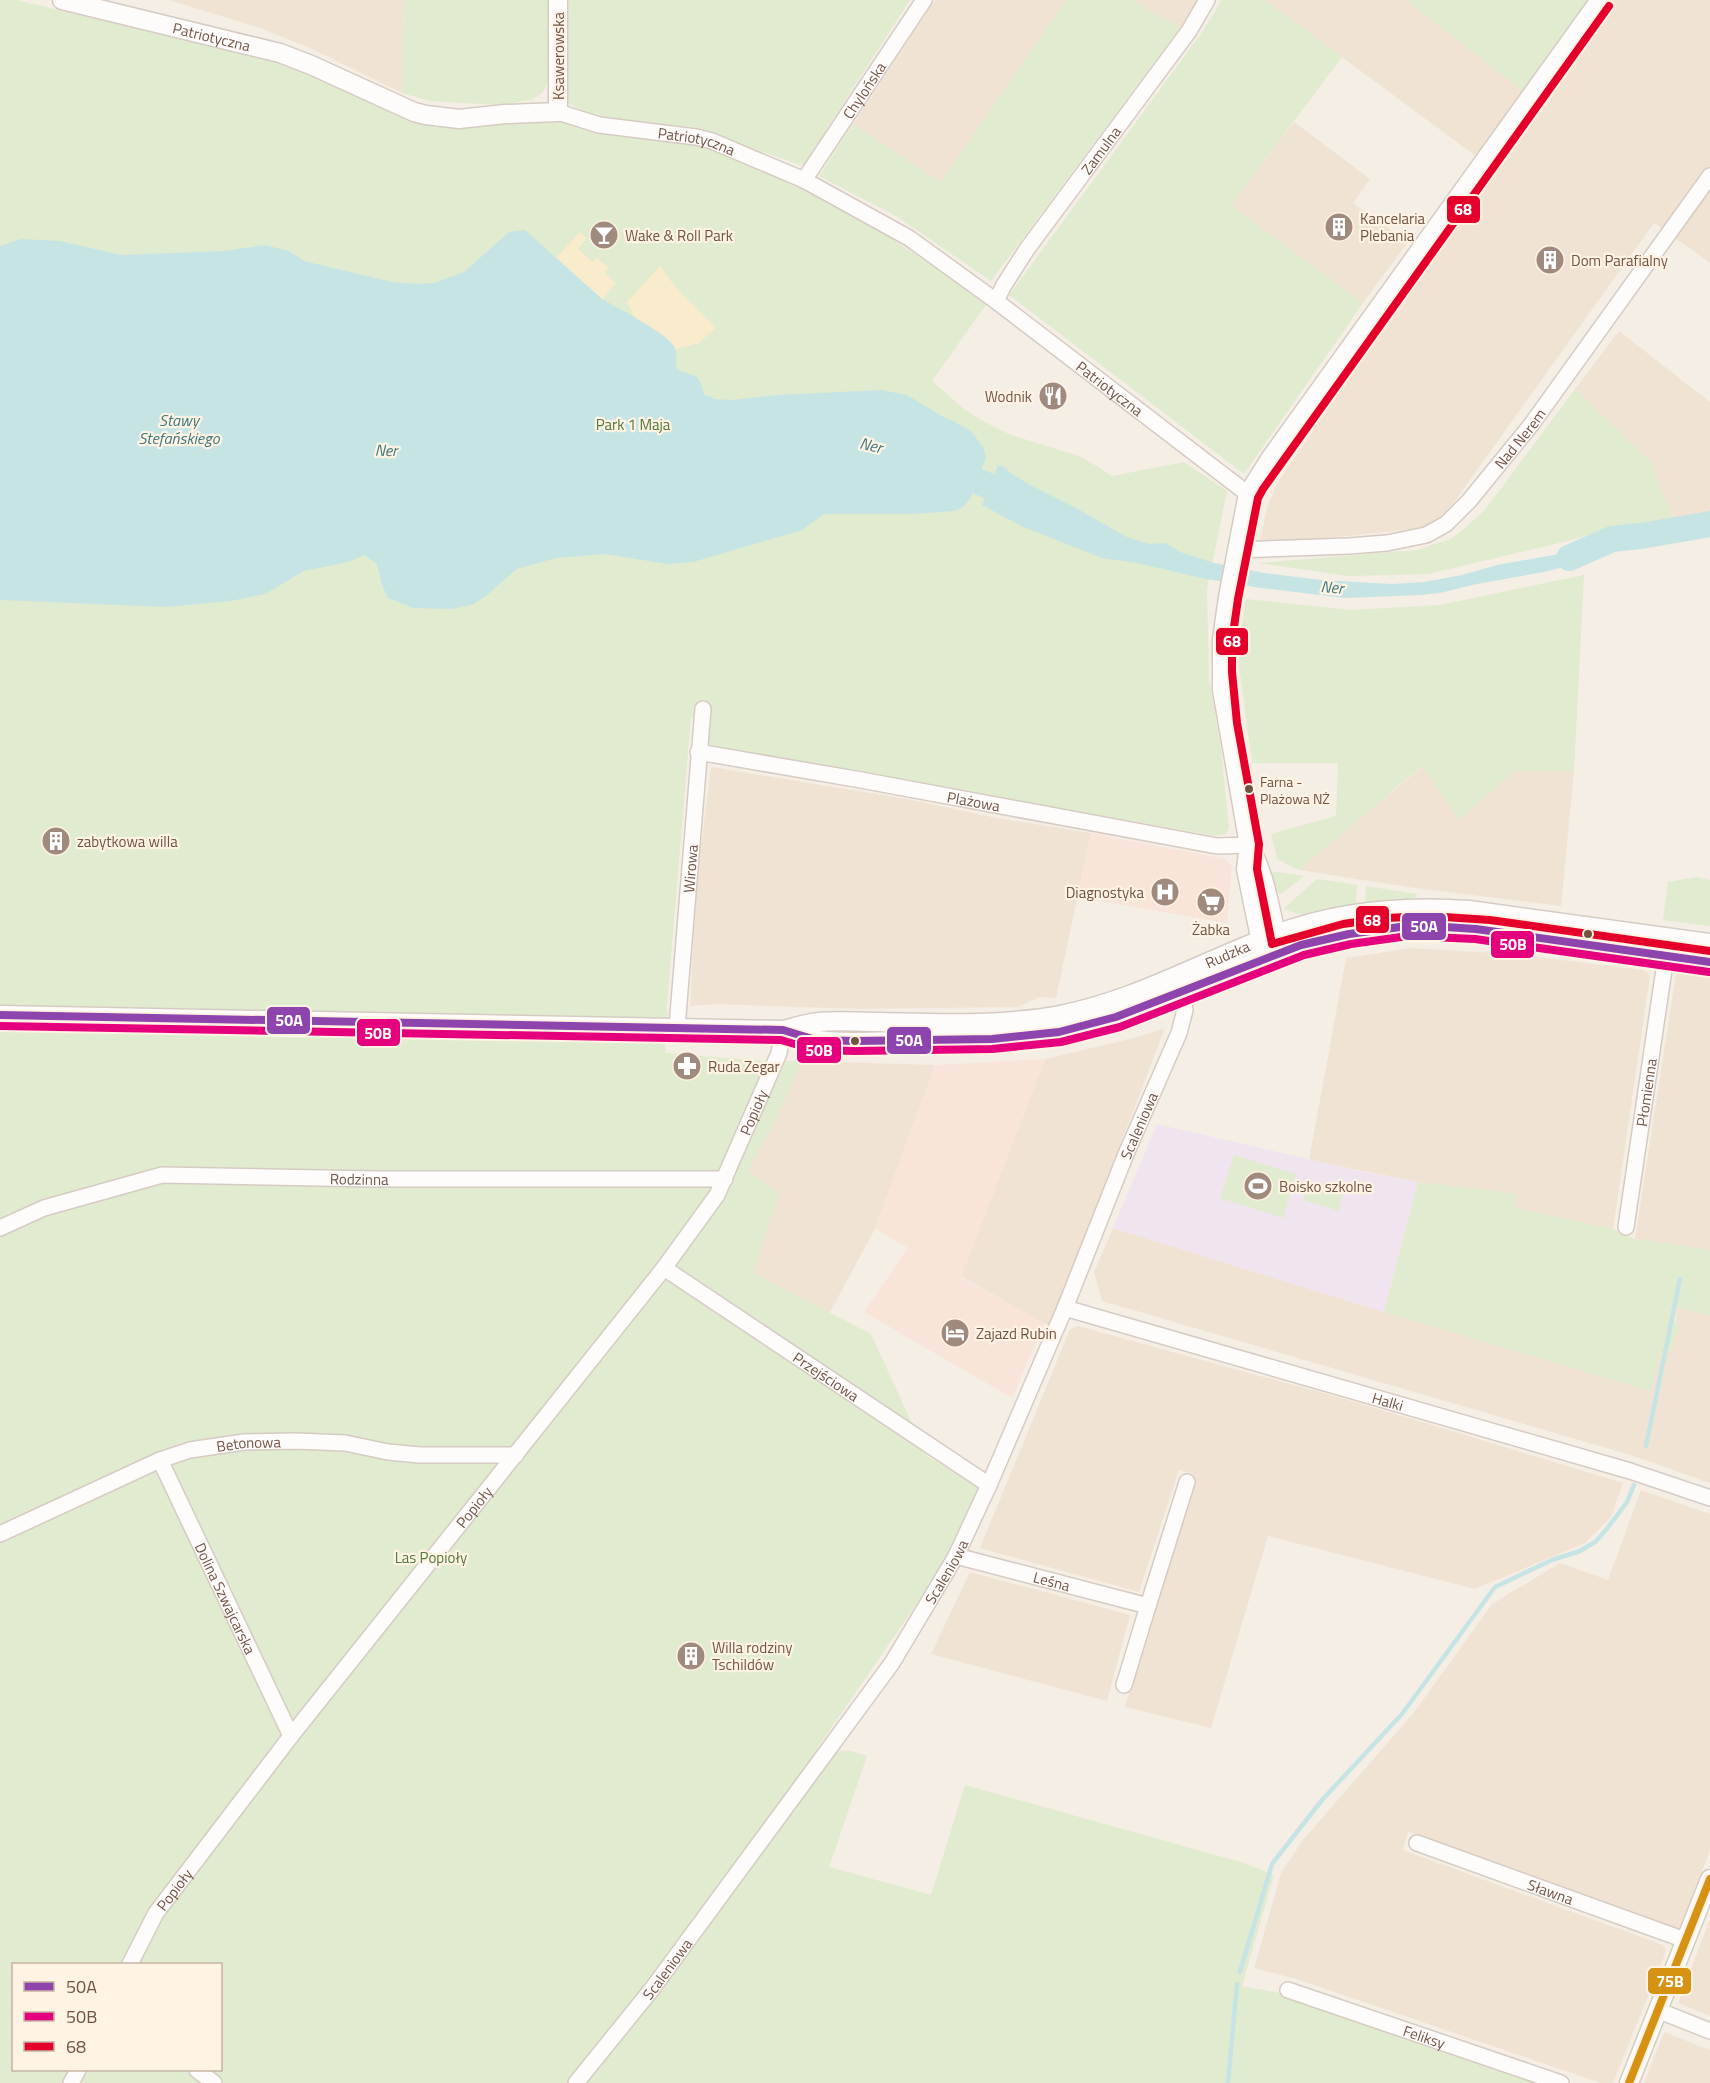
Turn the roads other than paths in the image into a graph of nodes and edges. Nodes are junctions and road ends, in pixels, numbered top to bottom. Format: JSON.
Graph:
{"nodes":[{"id":1,"x":62,"y":0,"type":"edge"},
{"id":2,"x":558,"y":0,"type":"edge"},
{"id":3,"x":924,"y":0,"type":"edge"},
{"id":4,"x":1207,"y":0,"type":"edge"},
{"id":5,"x":1600,"y":0,"type":"edge"},
{"id":6,"x":558,"y":112,"type":"junction"},
{"id":7,"x":1710,"y":176,"type":"edge"},
{"id":8,"x":804,"y":180,"type":"junction"},
{"id":9,"x":996,"y":301,"type":"junction"},
{"id":10,"x":1248,"y":494,"type":"junction"},
{"id":11,"x":1236,"y":555,"type":"junction"},
{"id":12,"x":703,"y":708,"type":"dead end"},
{"id":13,"x":698,"y":752,"type":"junction"},
{"id":14,"x":1249,"y":845,"type":"junction"},
{"id":15,"x":1710,"y":943,"type":"edge"},
{"id":16,"x":1270,"y":946,"type":"junction"},
{"id":17,"x":1666,"y":956,"type":"junction"},
{"id":18,"x":1710,"y":962,"type":"edge"},
{"id":19,"x":1181,"y":992,"type":"junction"},
{"id":20,"x":0,"y":1015,"type":"edge"},
{"id":21,"x":677,"y":1028,"type":"junction"},
{"id":22,"x":783,"y":1030,"type":"junction"},
{"id":23,"x":725,"y":1179,"type":"junction"},
{"id":24,"x":1626,"y":1227,"type":"dead end"},
{"id":25,"x":0,"y":1228,"type":"edge"},
{"id":26,"x":664,"y":1268,"type":"junction"},
{"id":27,"x":1065,"y":1308,"type":"junction"},
{"id":28,"x":516,"y":1455,"type":"junction"},
{"id":29,"x":160,"y":1460,"type":"junction"},
{"id":30,"x":1187,"y":1482,"type":"dead end"},
{"id":31,"x":989,"y":1485,"type":"junction"},
{"id":32,"x":1710,"y":1498,"type":"edge"},
{"id":33,"x":0,"y":1534,"type":"edge"},
{"id":34,"x":956,"y":1556,"type":"junction"},
{"id":35,"x":1148,"y":1606,"type":"junction"},
{"id":36,"x":1124,"y":1685,"type":"dead end"},
{"id":37,"x":291,"y":1736,"type":"junction"},
{"id":38,"x":1417,"y":1844,"type":"dead end"},
{"id":39,"x":1710,"y":1879,"type":"edge"},
{"id":40,"x":1685,"y":1940,"type":"junction"},
{"id":41,"x":131,"y":1963,"type":"edge"},
{"id":42,"x":1288,"y":1990,"type":"dead end"},
{"id":43,"x":1657,"y":2010,"type":"junction"},
{"id":44,"x":1710,"y":2031,"type":"edge"},
{"id":45,"x":198,"y":2071,"type":"edge"},
{"id":46,"x":214,"y":2083,"type":"edge"},
{"id":47,"x":576,"y":2083,"type":"edge"},
{"id":48,"x":1561,"y":2083,"type":"edge"},
{"id":49,"x":1629,"y":2083,"type":"edge"}],
"edges":[{"from":1,"to":6,"type":"street","name":"Patriotyczna"},
{"from":2,"to":6,"type":"street","name":"Ksawerowska"},
{"from":3,"to":8,"type":"street","name":"Chylońska"},
{"from":4,"to":9,"type":"street","name":"Zamulna"},
{"from":5,"to":10,"type":"street"},
{"from":6,"to":8,"type":"street","name":"Patriotyczna"},
{"from":7,"to":11,"type":"street","name":"Nad Nerem"},
{"from":8,"to":9,"type":"street","name":"Patriotyczna"},
{"from":9,"to":10,"type":"street","name":"Patriotyczna"},
{"from":10,"to":11,"type":"street"},
{"from":11,"to":14,"type":"street"},
{"from":12,"to":13,"type":"street","name":"Wirowa"},
{"from":13,"to":14,"type":"street","name":"Plażowa"},
{"from":13,"to":21,"type":"street","name":"Wirowa"},
{"from":14,"to":16,"type":"street"},
{"from":15,"to":16,"type":"street","name":"Rudzka"},
{"from":16,"to":17,"type":"street","name":"Rudzka"},
{"from":16,"to":19,"type":"street","name":"Rudzka"},
{"from":16,"to":22,"type":"street","name":"Rudzka"},
{"from":17,"to":18,"type":"street","name":"Rudzka"},
{"from":17,"to":24,"type":"street","name":"Płomienna"},
{"from":19,"to":22,"type":"street","name":"Rudzka"},
{"from":19,"to":27,"type":"street","name":"Scaleniowa"},
{"from":20,"to":21,"type":"street","name":"Rudzka"},
{"from":21,"to":22,"type":"street","name":"Rudzka"},
{"from":22,"to":23,"type":"street","name":"Popioły"},
{"from":23,"to":25,"type":"street","name":"Rodzinna"},
{"from":23,"to":26,"type":"street","name":"Popioły"},
{"from":26,"to":28,"type":"street","name":"Popioły"},
{"from":26,"to":31,"type":"street","name":"Przejściowa"},
{"from":27,"to":31,"type":"street","name":"Scaleniowa"},
{"from":27,"to":32,"type":"street","name":"Halki"},
{"from":28,"to":29,"type":"street","name":"Betonowa"},
{"from":28,"to":37,"type":"street","name":"Popioły"},
{"from":29,"to":33,"type":"street","name":"Betonowa"},
{"from":29,"to":37,"type":"street","name":"Dolina Szwajcarska"},
{"from":30,"to":35,"type":"street"},
{"from":31,"to":34,"type":"street","name":"Scaleniowa"},
{"from":34,"to":35,"type":"street","name":"Leśna"},
{"from":34,"to":47,"type":"street","name":"Scaleniowa"},
{"from":35,"to":36,"type":"street"},
{"from":37,"to":41,"type":"street","name":"Popioły"},
{"from":38,"to":40,"type":"street","name":"Sławna"},
{"from":39,"to":40,"type":"street"},
{"from":40,"to":43,"type":"street"},
{"from":42,"to":48,"type":"street","name":"Feliksy"},
{"from":43,"to":44,"type":"street"},
{"from":43,"to":49,"type":"street"},
{"from":45,"to":46,"type":"street"}]}
